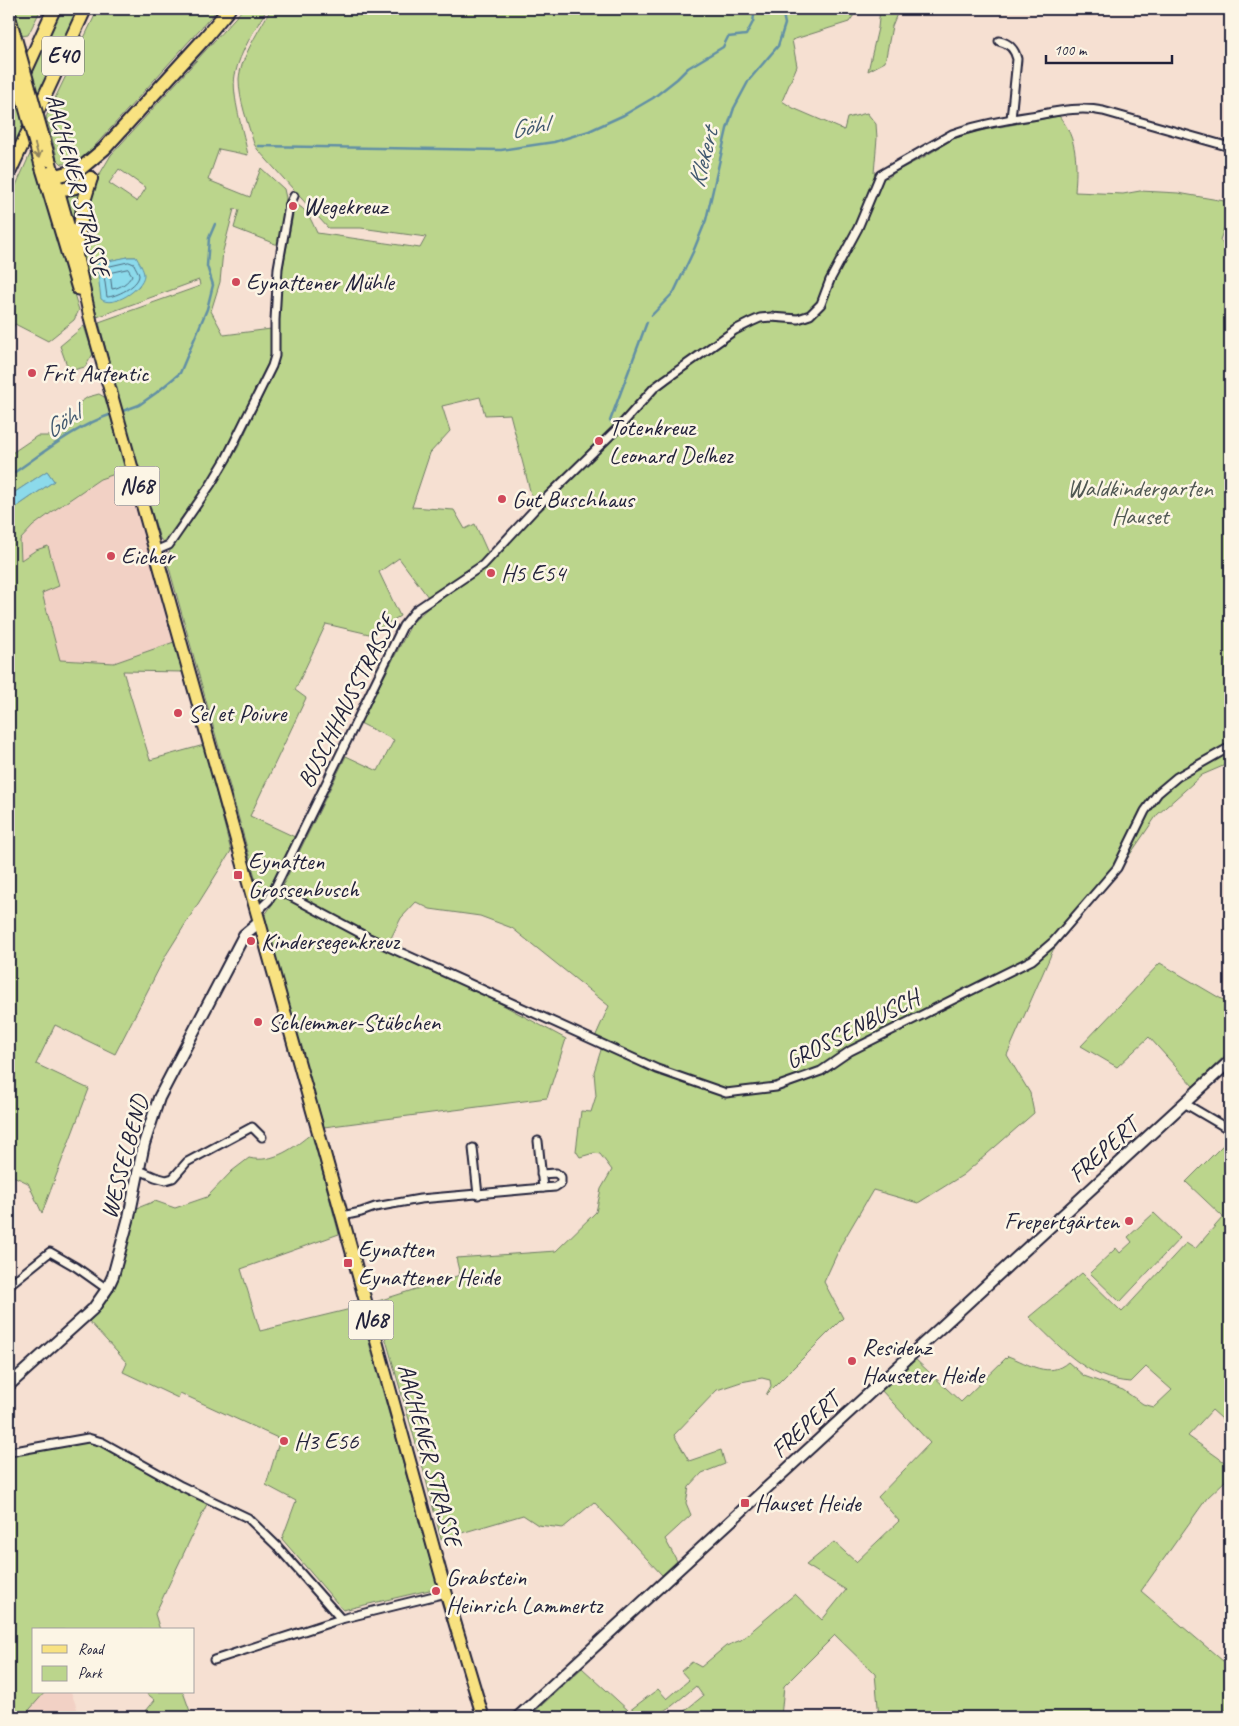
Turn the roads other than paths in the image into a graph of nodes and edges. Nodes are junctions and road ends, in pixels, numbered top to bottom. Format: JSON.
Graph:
{"nodes":[{"id":1,"x":54,"y":9,"type":"edge"},
{"id":2,"x":85,"y":9,"type":"edge"},
{"id":3,"x":229,"y":9,"type":"edge"},
{"id":4,"x":10,"y":18,"type":"edge"},
{"id":5,"x":999,"y":41,"type":"dead end"},
{"id":6,"x":9,"y":50,"type":"edge"},
{"id":7,"x":9,"y":107,"type":"edge"},
{"id":8,"x":1012,"y":119,"type":"junction"},
{"id":9,"x":1230,"y":146,"type":"edge"},
{"id":10,"x":104,"y":149,"type":"junction"},
{"id":11,"x":46,"y":165,"type":"junction"},
{"id":12,"x":9,"y":173,"type":"edge"},
{"id":13,"x":91,"y":178,"type":"junction"},
{"id":14,"x":53,"y":183,"type":"junction"},
{"id":15,"x":294,"y":196,"type":"dead end"},
{"id":16,"x":76,"y":254,"type":"junction"},
{"id":17,"x":87,"y":308,"type":"junction"},
{"id":18,"x":156,"y":552,"type":"junction"},
{"id":19,"x":1230,"y":747,"type":"edge"},
{"id":20,"x":275,"y":888,"type":"junction"},
{"id":21,"x":256,"y":909,"type":"junction"},
{"id":22,"x":260,"y":923,"type":"junction"},
{"id":23,"x":1230,"y":1061,"type":"edge"},
{"id":24,"x":1184,"y":1103,"type":"junction"},
{"id":25,"x":1230,"y":1130,"type":"edge"},
{"id":26,"x":262,"y":1137,"type":"dead end"},
{"id":27,"x":538,"y":1141,"type":"dead end"},
{"id":28,"x":473,"y":1148,"type":"dead end"},
{"id":29,"x":139,"y":1170,"type":"junction"},
{"id":30,"x":541,"y":1174,"type":"junction"},
{"id":31,"x":543,"y":1188,"type":"junction"},
{"id":32,"x":478,"y":1195,"type":"junction"},
{"id":33,"x":342,"y":1216,"type":"junction"},
{"id":34,"x":9,"y":1285,"type":"edge"},
{"id":35,"x":107,"y":1289,"type":"junction"},
{"id":36,"x":9,"y":1385,"type":"edge"},
{"id":37,"x":9,"y":1452,"type":"edge"},
{"id":38,"x":446,"y":1593,"type":"junction"},
{"id":39,"x":340,"y":1619,"type":"junction"},
{"id":40,"x":214,"y":1660,"type":"dead end"},
{"id":41,"x":483,"y":1717,"type":"edge"},
{"id":42,"x":518,"y":1717,"type":"edge"}],
"edges":[{"from":1,"to":7,"type":"highway","number":"E40"},
{"from":2,"to":12,"type":"highway","number":"E40"},
{"from":3,"to":10,"type":"highway"},
{"from":4,"to":11,"type":"main road","name":"AACHENER STRASSE","number":"N68","bridge":true},
{"from":5,"to":8,"type":"street"},
{"from":6,"to":11,"type":"main road","name":"AACHENER STRASSE","number":"N68","one_way":true,"bridge":true},
{"from":8,"to":9,"type":"street","name":"BUSCHHAUSSTRASSE"},
{"from":8,"to":20,"type":"street","name":"BUSCHHAUSSTRASSE"},
{"from":10,"to":13,"type":"highway"},
{"from":10,"to":14,"type":"highway"},
{"from":11,"to":14,"type":"main road","name":"AACHENER STRASSE","number":"N68"},
{"from":13,"to":14,"type":"highway"},
{"from":13,"to":16,"type":"highway"},
{"from":14,"to":16,"type":"main road","name":"AACHENER STRASSE","number":"N68"},
{"from":14,"to":17,"type":"main road","name":"AACHENER STRASSE","number":"N68"},
{"from":15,"to":18,"type":"street"},
{"from":16,"to":17,"type":"main road","name":"AACHENER STRASSE","number":"N68"},
{"from":17,"to":18,"type":"main road","name":"AACHENER STRASSE","number":"N68"},
{"from":18,"to":21,"type":"main road","name":"AACHENER STRASSE","number":"N68"},
{"from":19,"to":20,"type":"street","name":"GROSSENBUSCH"},
{"from":20,"to":21,"type":"street","name":"BUSCHHAUSSTRASSE"},
{"from":21,"to":22,"type":"main road","name":"AACHENER STRASSE","number":"N68"},
{"from":22,"to":29,"type":"street","name":"WESSELBEND"},
{"from":22,"to":33,"type":"main road","name":"AACHENER STRASSE","number":"N68"},
{"from":23,"to":24,"type":"street","name":"FREPERT"},
{"from":24,"to":25,"type":"street"},
{"from":24,"to":42,"type":"street","name":"FREPERT"},
{"from":26,"to":29,"type":"street"},
{"from":27,"to":30,"type":"street"},
{"from":28,"to":32,"type":"street"},
{"from":29,"to":35,"type":"street","name":"WESSELBEND"},
{"from":30,"to":31,"type":"street"},
{"from":30,"to":31,"type":"street"},
{"from":31,"to":32,"type":"street"},
{"from":32,"to":33,"type":"street"},
{"from":33,"to":38,"type":"main road","name":"AACHENER STRASSE","number":"N68"},
{"from":34,"to":35,"type":"street"},
{"from":35,"to":36,"type":"street","name":"WESSELBEND"},
{"from":37,"to":39,"type":"street"},
{"from":38,"to":39,"type":"street"},
{"from":38,"to":41,"type":"main road","name":"AACHENER STRASSE","number":"N68"},
{"from":39,"to":40,"type":"street"}]}
